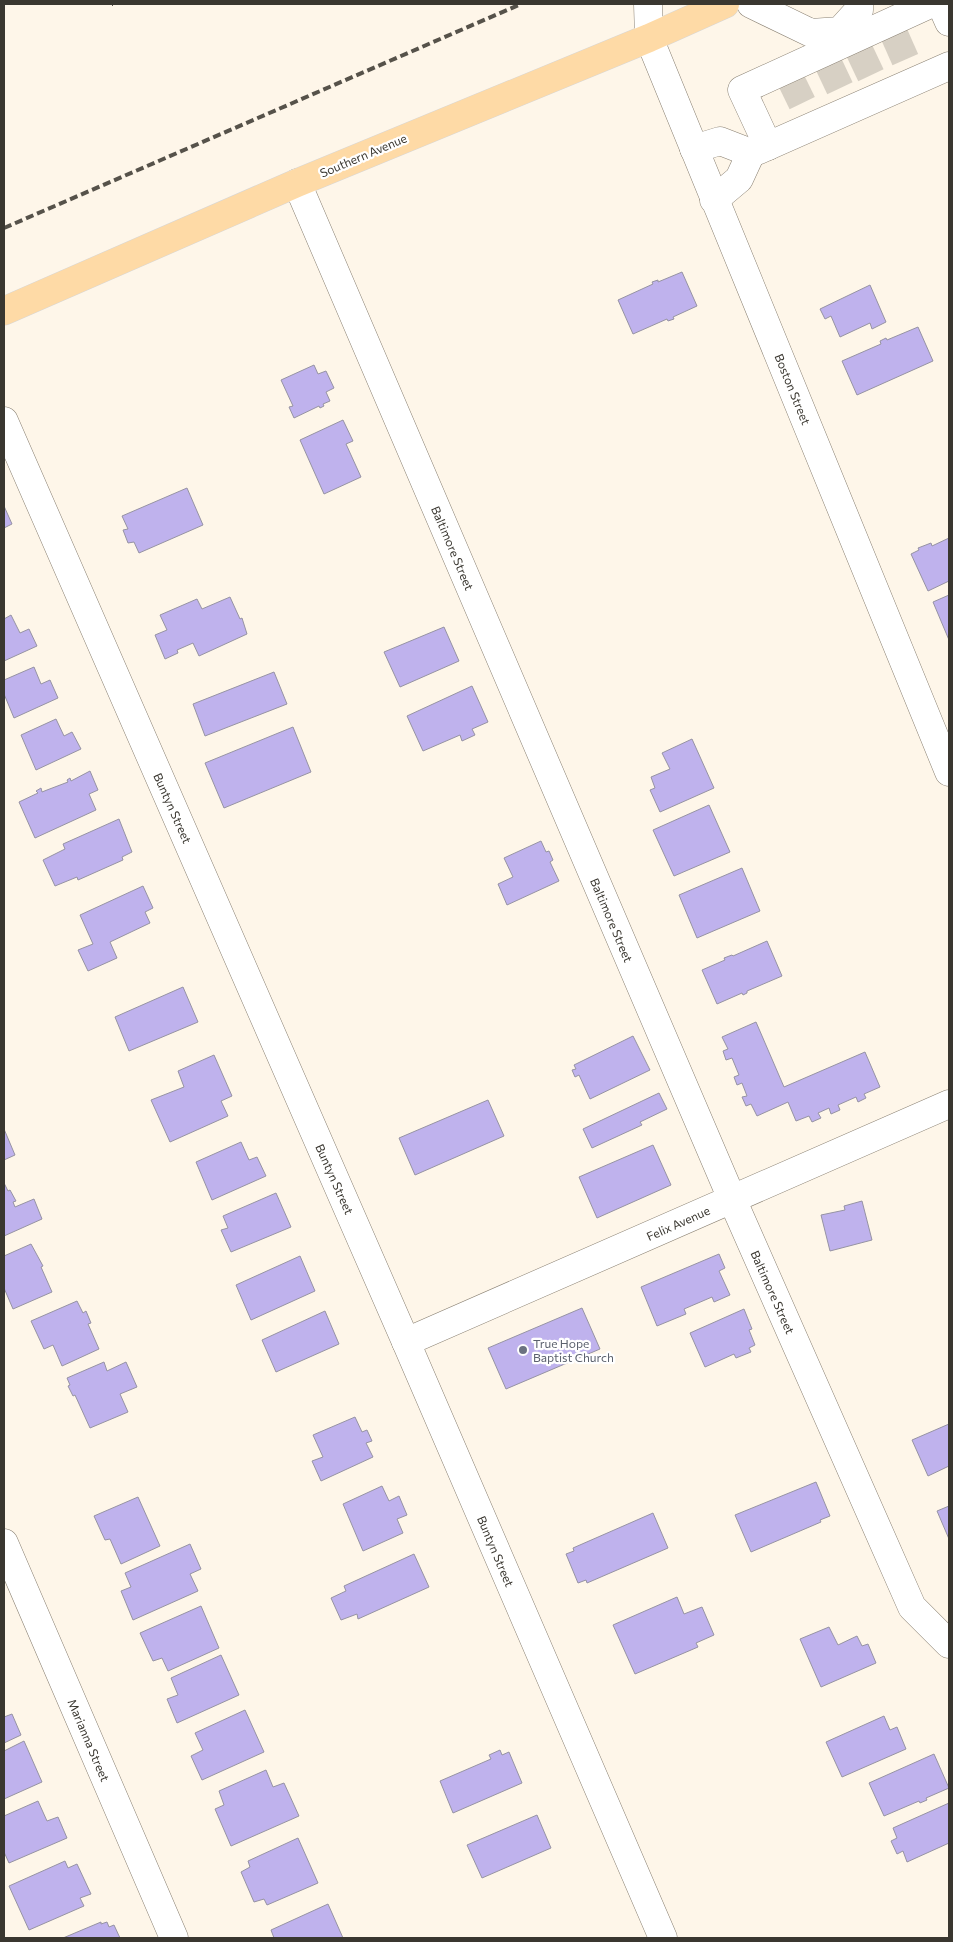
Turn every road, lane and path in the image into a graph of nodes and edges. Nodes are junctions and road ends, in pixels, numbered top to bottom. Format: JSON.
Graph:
{"nodes":[{"id":1,"x":648,"y":4,"type":"edge"},
{"id":2,"x":725,"y":4,"type":"edge"},
{"id":3,"x":751,"y":4,"type":"edge"},
{"id":4,"x":859,"y":4,"type":"edge"},
{"id":5,"x":930,"y":4,"type":"edge"},
{"id":6,"x":941,"y":4,"type":"edge"},
{"id":7,"x":949,"y":22,"type":"edge"},
{"id":8,"x":649,"y":38,"type":"junction"},
{"id":9,"x":842,"y":46,"type":"junction"},
{"id":10,"x":949,"y":66,"type":"edge"},
{"id":11,"x":694,"y":149,"type":"junction"},
{"id":12,"x":760,"y":149,"type":"junction"},
{"id":13,"x":297,"y":183,"type":"junction"},
{"id":14,"x":714,"y":200,"type":"junction"},
{"id":15,"x":4,"y":311,"type":"edge"},
{"id":16,"x":4,"y":421,"type":"edge"},
{"id":17,"x":949,"y":772,"type":"edge"},
{"id":18,"x":949,"y":1104,"type":"edge"},
{"id":19,"x":732,"y":1200,"type":"junction"},
{"id":20,"x":406,"y":1342,"type":"junction"},
{"id":21,"x":4,"y":1543,"type":"edge"},
{"id":22,"x":949,"y":1644,"type":"edge"},
{"id":23,"x":174,"y":1938,"type":"edge"},
{"id":24,"x":663,"y":1938,"type":"edge"}],
"edges":[{"from":1,"to":8,"type":"street","name":"Boston Street"},
{"from":2,"to":8,"type":"main road","name":"Southern Avenue"},
{"from":3,"to":9,"type":"street"},
{"from":4,"to":9,"type":"street"},
{"from":5,"to":9,"type":"street"},
{"from":6,"to":7,"type":"street"},
{"from":8,"to":11,"type":"street","name":"Boston Street"},
{"from":8,"to":13,"type":"main road","name":"Southern Avenue"},
{"from":9,"to":12,"type":"street"},
{"from":10,"to":12,"type":"street"},
{"from":11,"to":12,"type":"street"},
{"from":11,"to":14,"type":"street","name":"Boston Street"},
{"from":12,"to":14,"type":"street"},
{"from":13,"to":15,"type":"main road","name":"Southern Avenue"},
{"from":13,"to":19,"type":"street","name":"Baltimore Street"},
{"from":14,"to":17,"type":"street","name":"Boston Street"},
{"from":16,"to":20,"type":"street","name":"Buntyn Street"},
{"from":18,"to":19,"type":"street","name":"Felix Avenue"},
{"from":19,"to":20,"type":"street","name":"Felix Avenue"},
{"from":19,"to":22,"type":"street","name":"Baltimore Street"},
{"from":20,"to":24,"type":"street","name":"Buntyn Street"},
{"from":21,"to":23,"type":"street","name":"Marianna Street"}]}
